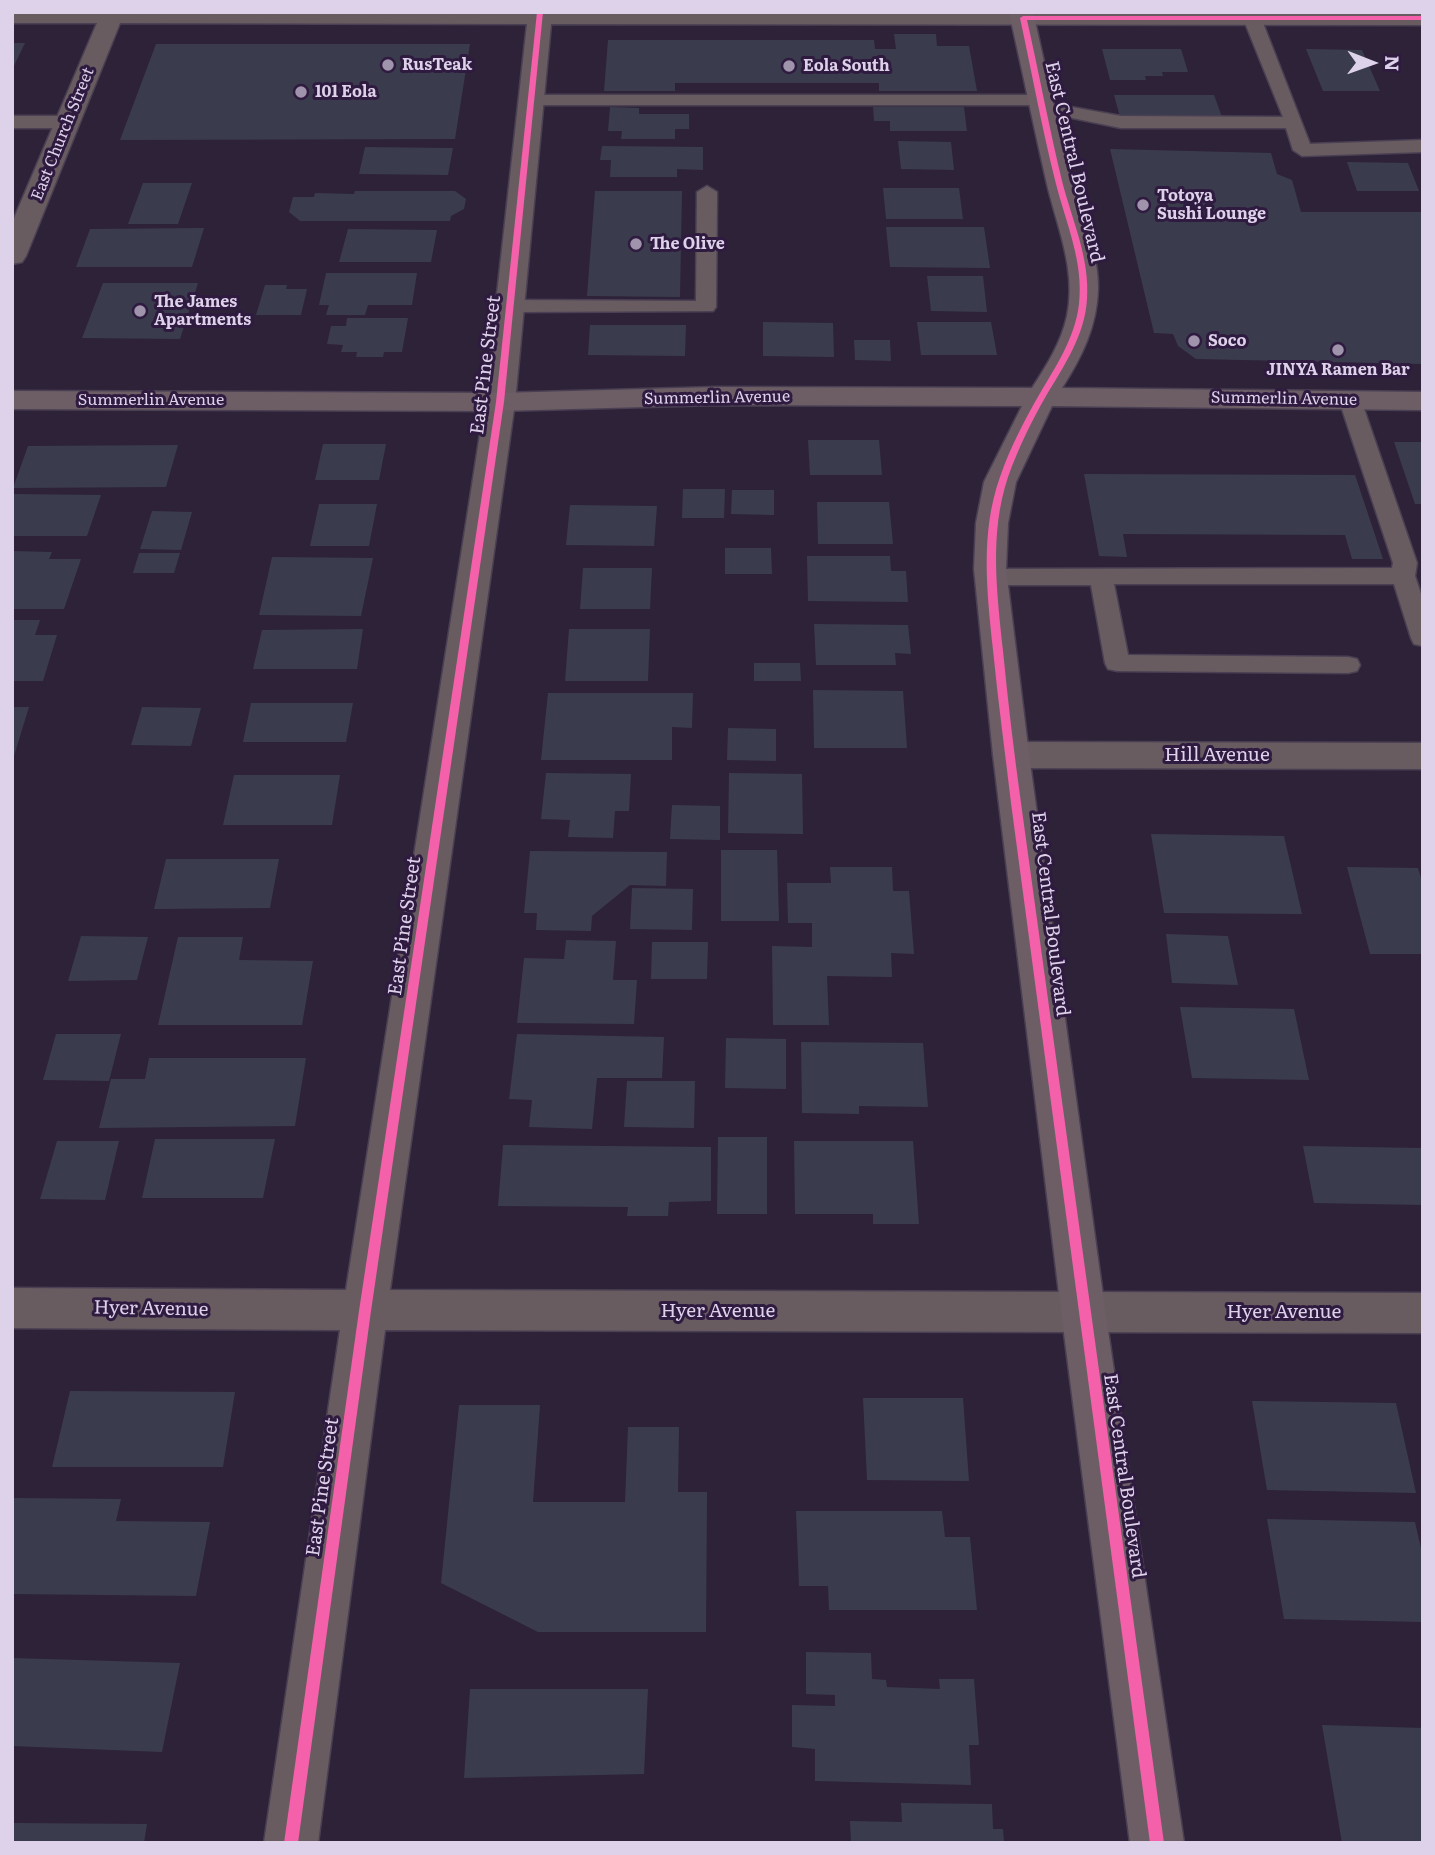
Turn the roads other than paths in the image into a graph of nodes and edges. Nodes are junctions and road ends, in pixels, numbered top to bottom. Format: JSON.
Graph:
{"nodes":[{"id":1,"x":112,"y":14,"type":"edge"},
{"id":2,"x":540,"y":15,"type":"edge"},
{"id":3,"x":1022,"y":15,"type":"edge"},
{"id":4,"x":12,"y":16,"type":"edge"},
{"id":5,"x":1252,"y":18,"type":"junction"},
{"id":6,"x":1423,"y":18,"type":"edge"},
{"id":7,"x":531,"y":100,"type":"junction"},
{"id":8,"x":1043,"y":104,"type":"junction"},
{"id":9,"x":12,"y":122,"type":"edge"},
{"id":10,"x":68,"y":122,"type":"junction"},
{"id":11,"x":1294,"y":123,"type":"junction"},
{"id":12,"x":1423,"y":146,"type":"edge"},
{"id":13,"x":707,"y":192,"type":"dead end"},
{"id":14,"x":12,"y":256,"type":"edge"},
{"id":15,"x":511,"y":306,"type":"junction"},
{"id":16,"x":1041,"y":397,"type":"junction"},
{"id":17,"x":12,"y":400,"type":"edge"},
{"id":18,"x":1350,"y":400,"type":"junction"},
{"id":19,"x":1423,"y":401,"type":"edge"},
{"id":20,"x":500,"y":402,"type":"junction"},
{"id":21,"x":1101,"y":576,"type":"junction"},
{"id":22,"x":1403,"y":576,"type":"junction"},
{"id":23,"x":991,"y":577,"type":"junction"},
{"id":24,"x":1423,"y":638,"type":"edge"},
{"id":25,"x":1348,"y":665,"type":"dead end"},
{"id":26,"x":1011,"y":755,"type":"junction"},
{"id":27,"x":1423,"y":756,"type":"edge"},
{"id":28,"x":12,"y":1308,"type":"edge"},
{"id":29,"x":1083,"y":1310,"type":"junction"},
{"id":30,"x":365,"y":1311,"type":"junction"},
{"id":31,"x":1423,"y":1313,"type":"edge"},
{"id":32,"x":291,"y":1843,"type":"edge"},
{"id":33,"x":1157,"y":1843,"type":"edge"}],
"edges":[{"from":1,"to":2,"type":"street"},
{"from":1,"to":4,"type":"street"},
{"from":1,"to":10,"type":"street","name":"East Church Street"},
{"from":2,"to":3,"type":"street"},
{"from":2,"to":7,"type":"street","name":"East Pine Street"},
{"from":3,"to":5,"type":"street"},
{"from":3,"to":8,"type":"street","name":"East Central Boulevard"},
{"from":5,"to":6,"type":"street"},
{"from":5,"to":11,"type":"lane"},
{"from":7,"to":8,"type":"lane"},
{"from":7,"to":15,"type":"street","name":"East Pine Street"},
{"from":8,"to":11,"type":"lane"},
{"from":8,"to":16,"type":"street","name":"East Central Boulevard"},
{"from":9,"to":10,"type":"lane"},
{"from":10,"to":14,"type":"street","name":"East Church Street"},
{"from":11,"to":12,"type":"lane"},
{"from":13,"to":15,"type":"lane"},
{"from":15,"to":20,"type":"street","name":"East Pine Street"},
{"from":16,"to":18,"type":"street","name":"Summerlin Avenue"},
{"from":16,"to":20,"type":"street","name":"Summerlin Avenue"},
{"from":16,"to":23,"type":"street","name":"East Central Boulevard"},
{"from":17,"to":20,"type":"street","name":"Summerlin Avenue"},
{"from":18,"to":19,"type":"street","name":"Summerlin Avenue"},
{"from":18,"to":22,"type":"lane"},
{"from":20,"to":30,"type":"street","name":"East Pine Street"},
{"from":21,"to":22,"type":"lane"},
{"from":21,"to":23,"type":"lane"},
{"from":21,"to":25,"type":"lane"},
{"from":22,"to":24,"type":"lane"},
{"from":23,"to":26,"type":"street","name":"East Central Boulevard"},
{"from":26,"to":27,"type":"street","name":"Hill Avenue"},
{"from":26,"to":29,"type":"street","name":"East Central Boulevard"},
{"from":28,"to":30,"type":"street","name":"Hyer Avenue"},
{"from":29,"to":30,"type":"street","name":"Hyer Avenue"},
{"from":29,"to":31,"type":"street","name":"Hyer Avenue"},
{"from":29,"to":33,"type":"street","name":"East Central Boulevard"},
{"from":30,"to":32,"type":"street","name":"East Pine Street"}]}
